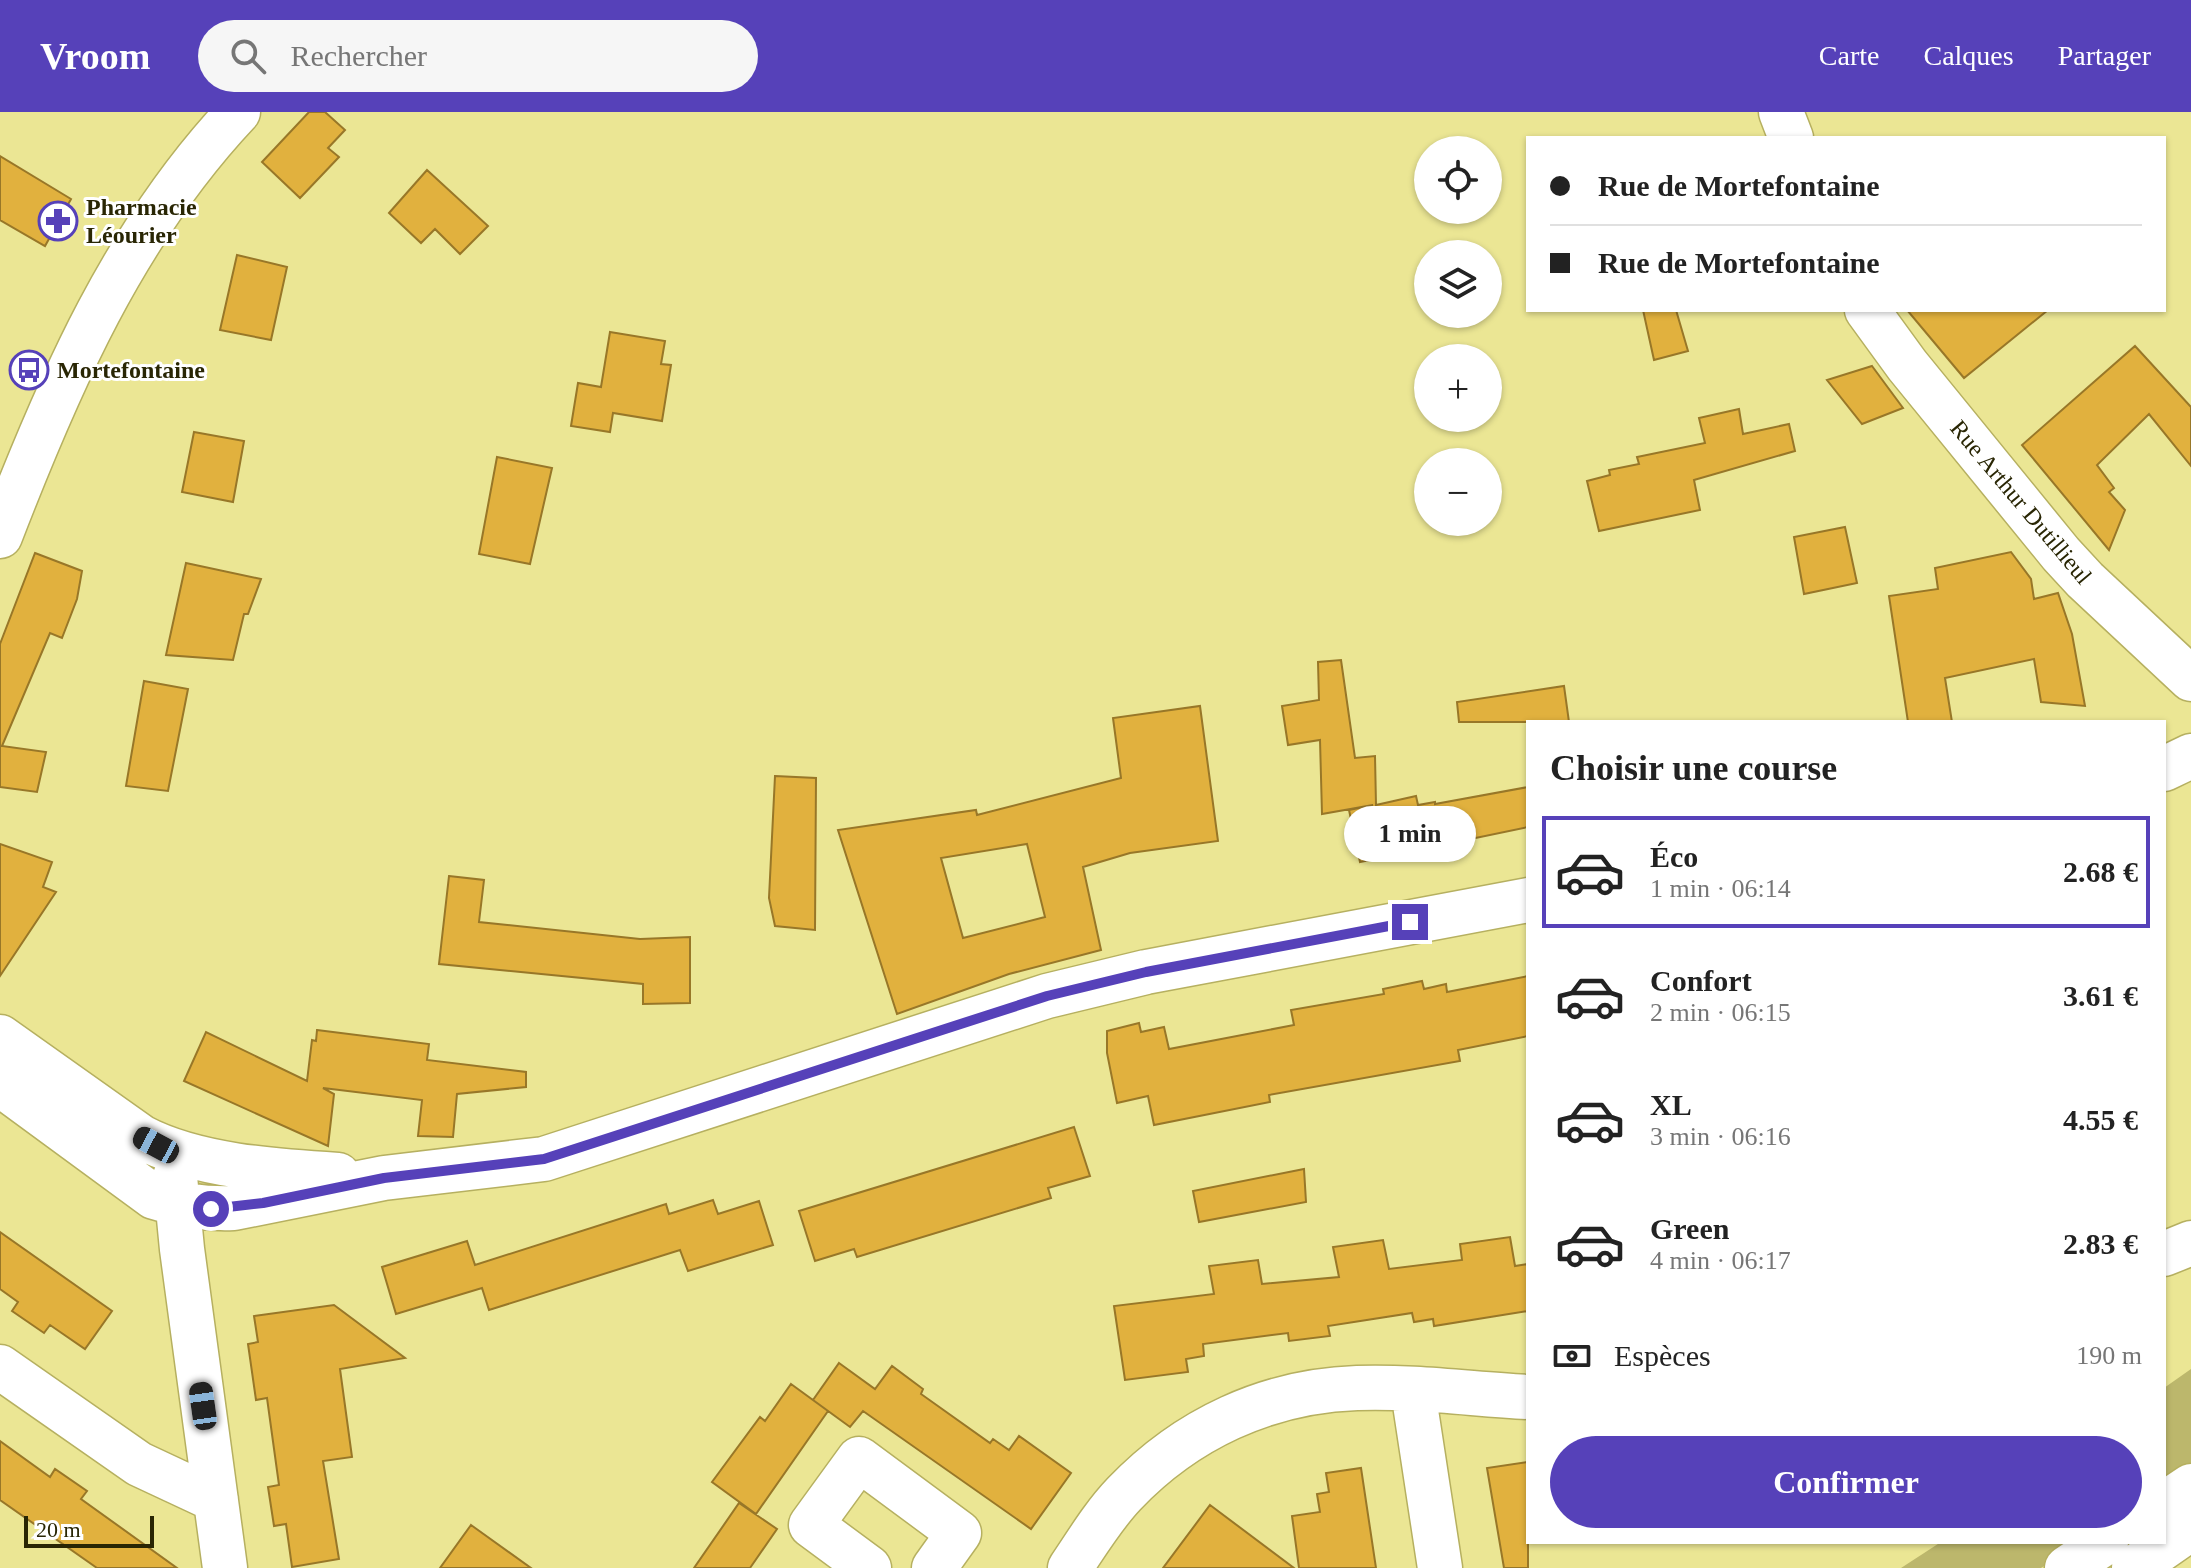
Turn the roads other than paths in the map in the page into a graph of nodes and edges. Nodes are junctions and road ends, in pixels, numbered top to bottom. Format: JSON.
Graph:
{"nodes":[{"id":1,"x":238,"y":112,"type":"edge"},
{"id":2,"x":1781,"y":112,"type":"edge"},
{"id":3,"x":1790,"y":136,"type":"edge"},
{"id":4,"x":1868,"y":312,"type":"edge"},
{"id":5,"x":0,"y":536,"type":"edge"},
{"id":6,"x":2191,"y":679,"type":"edge"},
{"id":7,"x":2191,"y":756,"type":"edge"},
{"id":8,"x":2166,"y":768,"type":"edge"},
{"id":9,"x":1526,"y":900,"type":"edge"},
{"id":10,"x":0,"y":1037,"type":"edge"},
{"id":11,"x":0,"y":1084,"type":"edge"},
{"id":12,"x":172,"y":1151,"type":"junction"},
{"id":13,"x":384,"y":1178,"type":"junction"},
{"id":14,"x":177,"y":1205,"type":"junction"},
{"id":15,"x":2191,"y":1243,"type":"edge"},
{"id":16,"x":2166,"y":1253,"type":"edge"},
{"id":17,"x":0,"y":1367,"type":"edge"},
{"id":18,"x":1413,"y":1391,"type":"junction"},
{"id":19,"x":1526,"y":1397,"type":"edge"},
{"id":20,"x":2191,"y":1486,"type":"edge"},
{"id":21,"x":216,"y":1500,"type":"junction"},
{"id":22,"x":2166,"y":1503,"type":"edge"},
{"id":23,"x":2191,"y":1528,"type":"edge"},
{"id":24,"x":2103,"y":1544,"type":"edge"},
{"id":25,"x":936,"y":1567,"type":"edge"},
{"id":26,"x":225,"y":1568,"type":"edge"},
{"id":27,"x":869,"y":1568,"type":"edge"},
{"id":28,"x":1070,"y":1568,"type":"edge"},
{"id":29,"x":1440,"y":1568,"type":"edge"},
{"id":30,"x":2067,"y":1568,"type":"edge"},
{"id":31,"x":2134,"y":1568,"type":"edge"}],
"edges":[{"from":1,"to":5,"type":"street"},
{"from":2,"to":3,"type":"street"},
{"from":4,"to":6,"type":"street","name":"Rue Arthur Dutillieul"},
{"from":7,"to":8,"type":"street"},
{"from":9,"to":13,"type":"street"},
{"from":10,"to":12,"type":"street"},
{"from":11,"to":14,"type":"street"},
{"from":12,"to":13,"type":"street"},
{"from":12,"to":14,"type":"street"},
{"from":13,"to":14,"type":"street"},
{"from":14,"to":21,"type":"street"},
{"from":15,"to":16,"type":"street"},
{"from":17,"to":21,"type":"street"},
{"from":18,"to":19,"type":"street"},
{"from":18,"to":28,"type":"street"},
{"from":18,"to":29,"type":"street"},
{"from":20,"to":22,"type":"street"},
{"from":21,"to":26,"type":"street"},
{"from":23,"to":31,"type":"street"},
{"from":24,"to":30,"type":"street"},
{"from":25,"to":27,"type":"street"}]}
